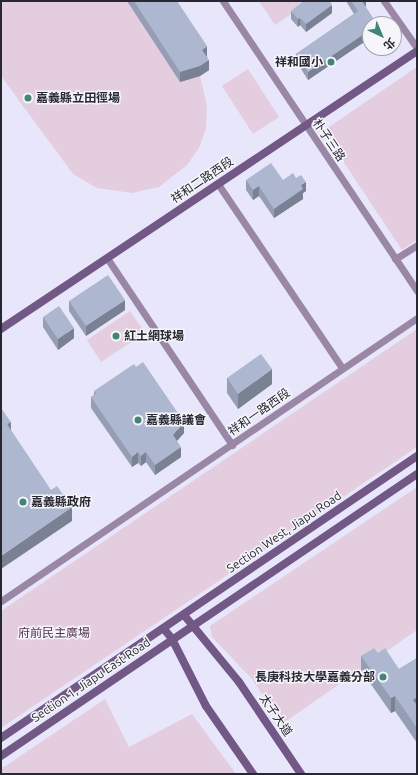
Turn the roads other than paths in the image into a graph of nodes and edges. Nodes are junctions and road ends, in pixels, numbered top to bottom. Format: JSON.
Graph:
{"nodes":[{"id":1,"x":223,"y":1,"type":"edge"},
{"id":2,"x":384,"y":1,"type":"edge"},
{"id":3,"x":417,"y":50,"type":"edge"},
{"id":4,"x":306,"y":125,"type":"junction"},
{"id":5,"x":218,"y":184,"type":"junction"},
{"id":6,"x":417,"y":245,"type":"edge"},
{"id":7,"x":107,"y":258,"type":"junction"},
{"id":8,"x":395,"y":259,"type":"junction"},
{"id":9,"x":417,"y":292,"type":"edge"},
{"id":10,"x":417,"y":318,"type":"edge"},
{"id":11,"x":1,"y":329,"type":"edge"},
{"id":12,"x":342,"y":368,"type":"junction"},
{"id":13,"x":232,"y":445,"type":"junction"},
{"id":14,"x":417,"y":456,"type":"edge"},
{"id":15,"x":417,"y":474,"type":"edge"},
{"id":16,"x":1,"y":601,"type":"edge"},
{"id":17,"x":184,"y":615,"type":"junction"},
{"id":18,"x":194,"y":625,"type":"junction"},
{"id":19,"x":164,"y":629,"type":"junction"},
{"id":20,"x":172,"y":639,"type":"junction"},
{"id":21,"x":1,"y":738,"type":"edge"},
{"id":22,"x":1,"y":756,"type":"edge"},
{"id":23,"x":254,"y":774,"type":"edge"},
{"id":24,"x":301,"y":774,"type":"edge"}],
"edges":[{"from":1,"to":4,"type":"street","name":"朴子三路"},
{"from":2,"to":3,"type":"street"},
{"from":3,"to":4,"type":"main road","name":"祥和二路西段"},
{"from":4,"to":5,"type":"main road","name":"祥和二路西段"},
{"from":4,"to":8,"type":"street","name":"朴子三路"},
{"from":5,"to":7,"type":"main road","name":"祥和二路西段"},
{"from":5,"to":12,"type":"street"},
{"from":6,"to":8,"type":"street"},
{"from":7,"to":11,"type":"main road","name":"祥和二路西段"},
{"from":7,"to":13,"type":"street"},
{"from":8,"to":9,"type":"street","name":"朴子三路"},
{"from":10,"to":12,"type":"street","name":"祥和一路西段"},
{"from":12,"to":13,"type":"street","name":"祥和一路西段"},
{"from":13,"to":16,"type":"street","name":"祥和一路西段"},
{"from":14,"to":17,"type":"main road","name":"Section West, Jiapu Road"},
{"from":15,"to":18,"type":"main road"},
{"from":17,"to":18,"type":"main road","name":"太子大道"},
{"from":17,"to":19,"type":"main road","name":"Section West, Jiapu Road"},
{"from":18,"to":20,"type":"main road","name":"Section 1, Jiapu East Road"},
{"from":18,"to":24,"type":"main road","name":"太子大道"},
{"from":19,"to":20,"type":"main road"},
{"from":19,"to":21,"type":"main road","name":"Section 1, Jiapu East Road"},
{"from":20,"to":22,"type":"main road","name":"Section 1, Jiapu East Road"},
{"from":20,"to":23,"type":"main road"}]}
